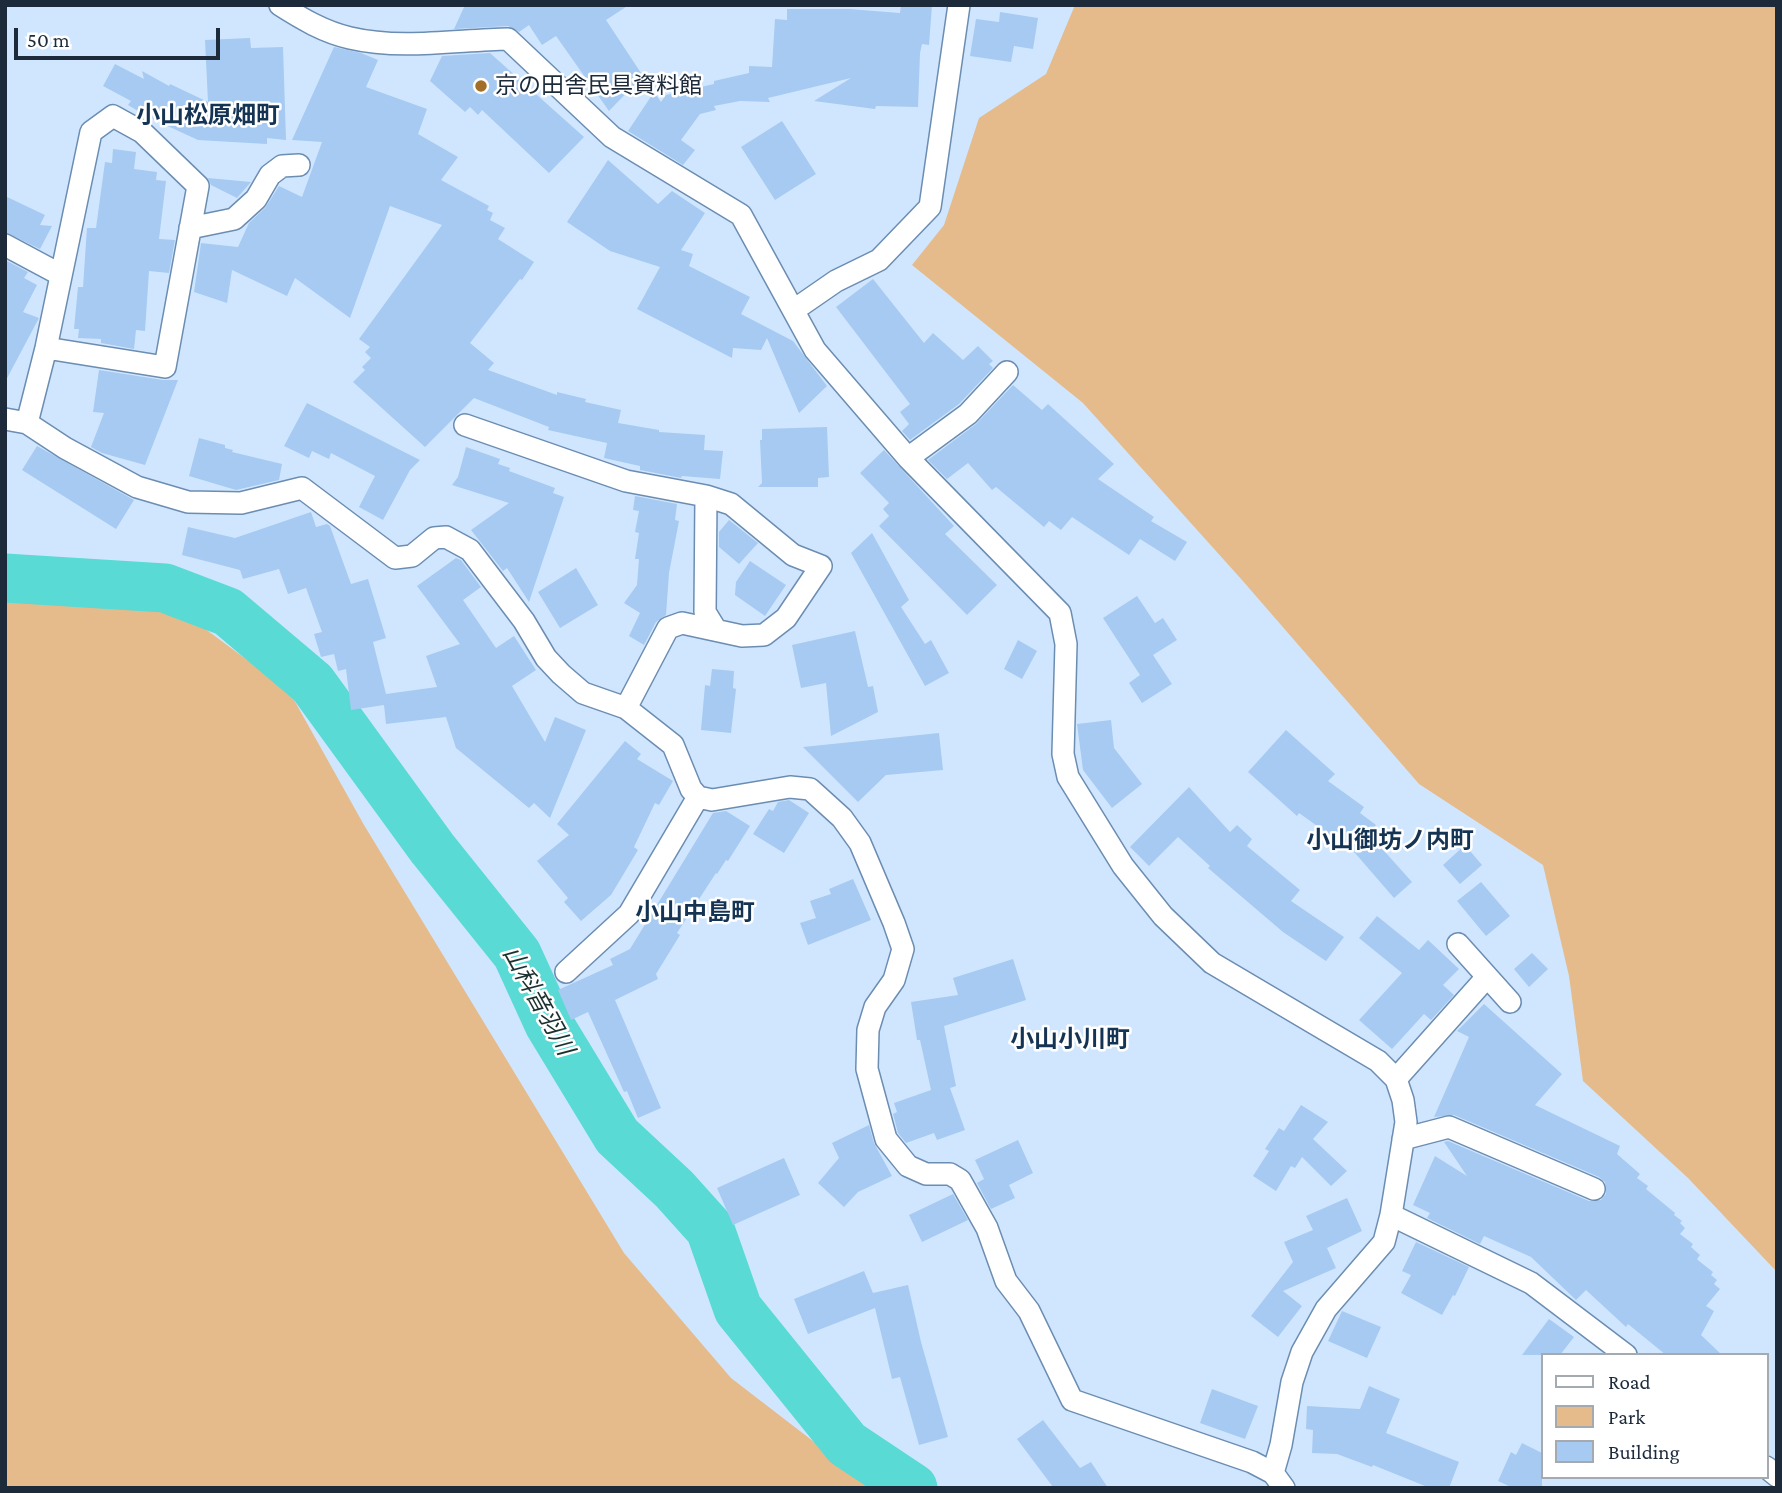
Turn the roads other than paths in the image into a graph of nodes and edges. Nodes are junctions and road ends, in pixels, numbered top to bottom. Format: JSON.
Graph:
{"nodes":[{"id":1,"x":281,"y":5,"type":"edge"},
{"id":2,"x":959,"y":5,"type":"edge"},
{"id":3,"x":299,"y":165,"type":"dead end"},
{"id":4,"x":190,"y":228,"type":"junction"},
{"id":5,"x":5,"y":245,"type":"edge"},
{"id":6,"x":61,"y":275,"type":"junction"},
{"id":7,"x":794,"y":310,"type":"junction"},
{"id":8,"x":46,"y":348,"type":"junction"},
{"id":9,"x":1007,"y":372,"type":"dead end"},
{"id":10,"x":5,"y":419,"type":"edge"},
{"id":11,"x":27,"y":423,"type":"junction"},
{"id":12,"x":465,"y":425,"type":"dead end"},
{"id":13,"x":908,"y":458,"type":"junction"},
{"id":14,"x":706,"y":496,"type":"junction"},
{"id":15,"x":716,"y":630,"type":"junction"},
{"id":16,"x":626,"y":708,"type":"junction"},
{"id":17,"x":698,"y":797,"type":"junction"},
{"id":18,"x":1458,"y":944,"type":"dead end"},
{"id":19,"x":566,"y":972,"type":"dead end"},
{"id":20,"x":1487,"y":976,"type":"junction"},
{"id":21,"x":1510,"y":1002,"type":"dead end"},
{"id":22,"x":1396,"y":1079,"type":"junction"},
{"id":23,"x":1403,"y":1139,"type":"junction"},
{"id":24,"x":1594,"y":1189,"type":"dead end"},
{"id":25,"x":1391,"y":1215,"type":"junction"},
{"id":26,"x":1623,"y":1353,"type":"edge"},
{"id":27,"x":1279,"y":1480,"type":"edge"}],
"edges":[{"from":1,"to":7,"type":"street"},
{"from":2,"to":7,"type":"street"},
{"from":3,"to":4,"type":"street"},
{"from":4,"to":6,"type":"street"},
{"from":4,"to":8,"type":"street"},
{"from":5,"to":6,"type":"street"},
{"from":6,"to":8,"type":"street"},
{"from":7,"to":13,"type":"street"},
{"from":8,"to":11,"type":"street"},
{"from":9,"to":13,"type":"street"},
{"from":10,"to":11,"type":"street"},
{"from":11,"to":16,"type":"street"},
{"from":12,"to":14,"type":"street"},
{"from":13,"to":22,"type":"street"},
{"from":14,"to":15,"type":"street"},
{"from":14,"to":15,"type":"street"},
{"from":15,"to":16,"type":"street"},
{"from":16,"to":17,"type":"street"},
{"from":17,"to":19,"type":"street"},
{"from":17,"to":27,"type":"street"},
{"from":18,"to":20,"type":"street"},
{"from":20,"to":21,"type":"street"},
{"from":20,"to":22,"type":"street"},
{"from":22,"to":23,"type":"street"},
{"from":23,"to":24,"type":"street"},
{"from":23,"to":25,"type":"street"},
{"from":25,"to":26,"type":"street"},
{"from":25,"to":27,"type":"street"}]}
